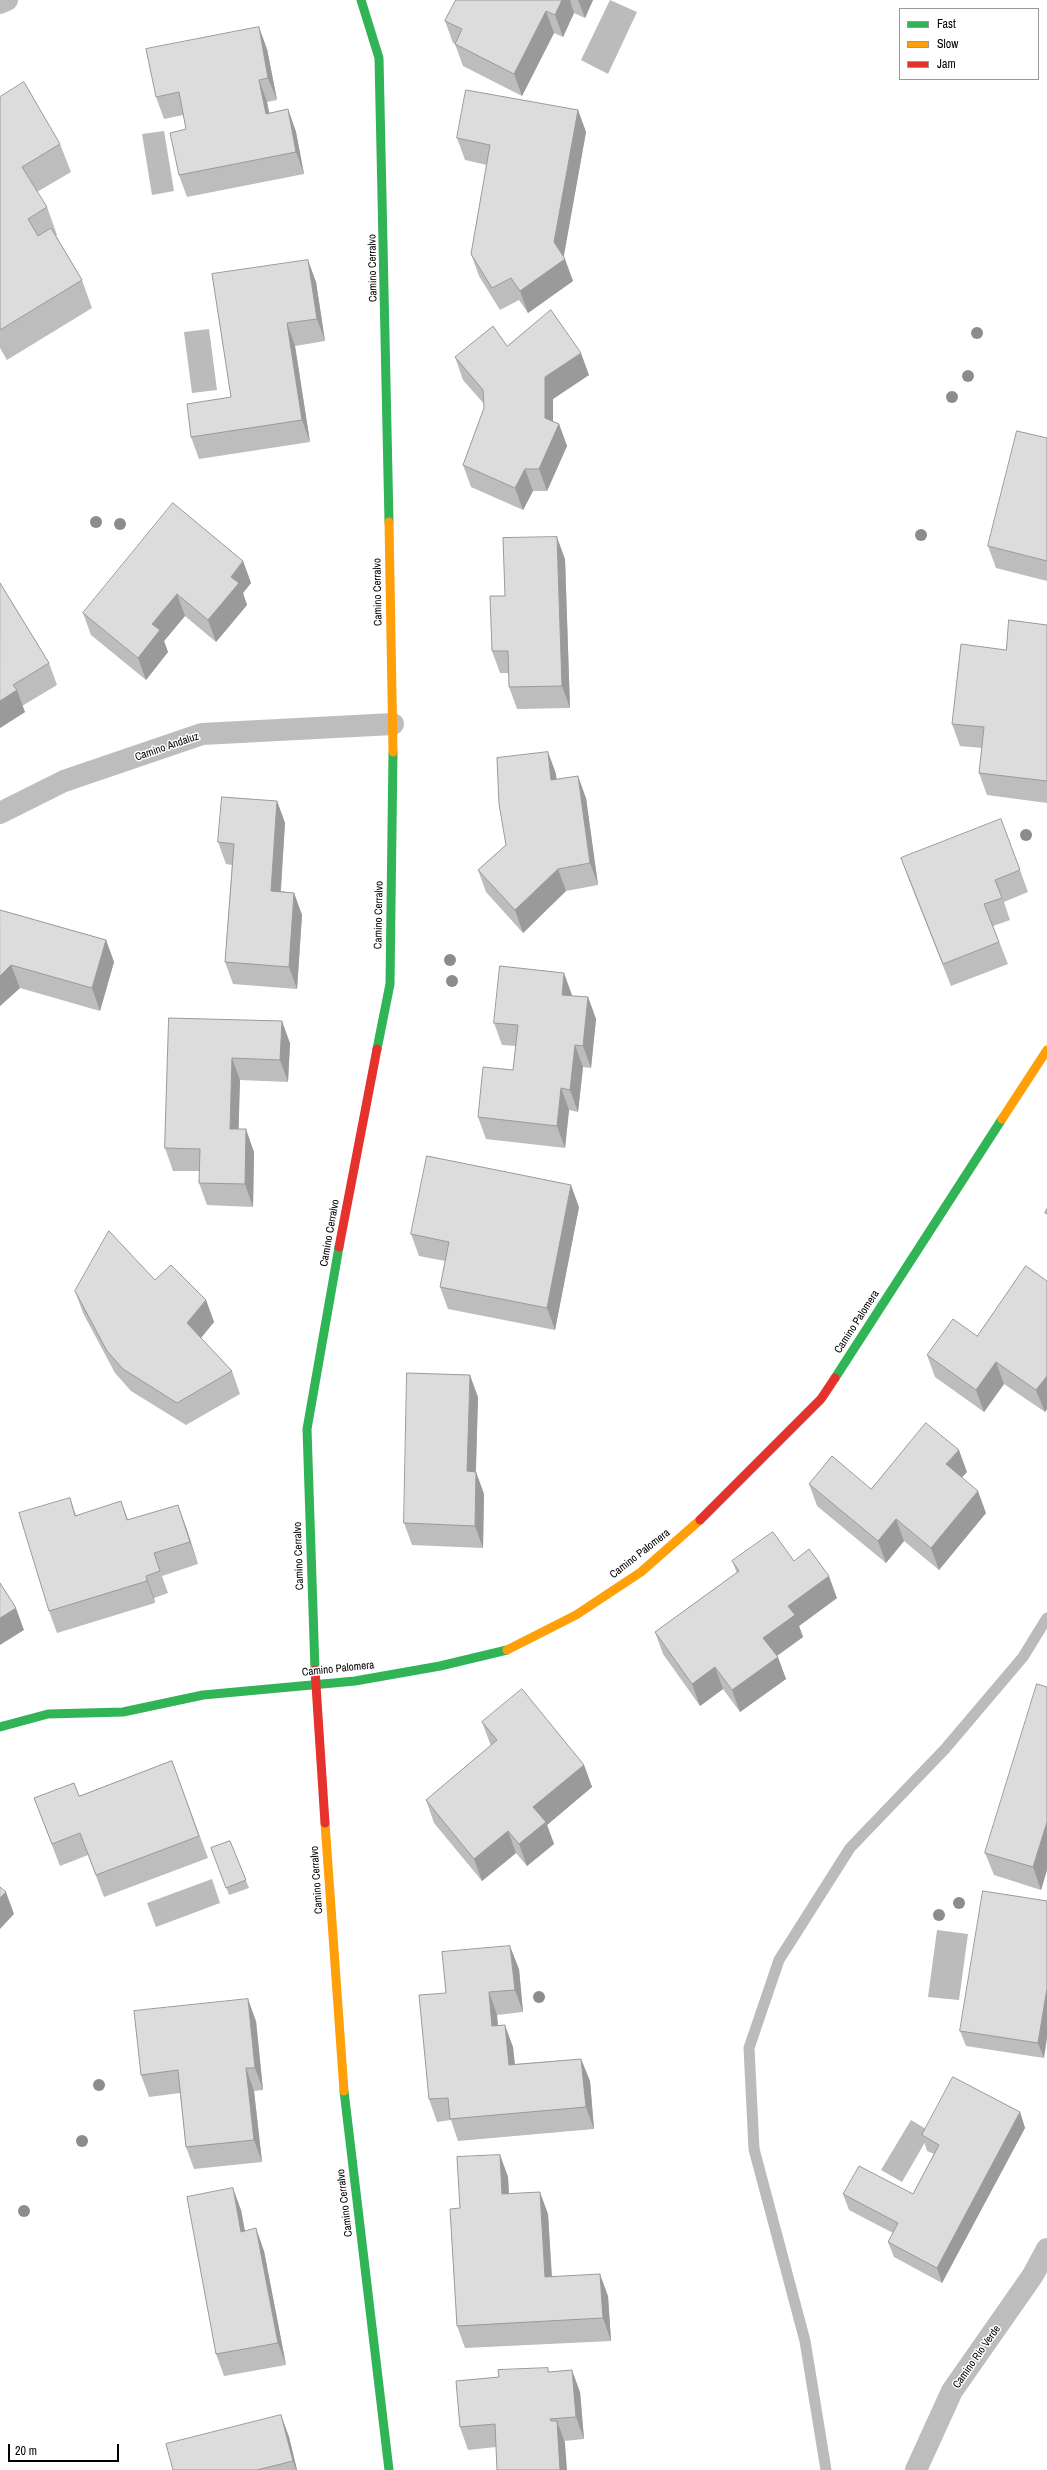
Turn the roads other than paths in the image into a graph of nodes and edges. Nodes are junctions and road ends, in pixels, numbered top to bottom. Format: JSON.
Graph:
{"nodes":[{"id":1,"x":7,"y":0,"type":"edge"},
{"id":2,"x":361,"y":0,"type":"edge"},
{"id":3,"x":0,"y":3,"type":"edge"},
{"id":4,"x":393,"y":724,"type":"junction"},
{"id":5,"x":0,"y":813,"type":"edge"},
{"id":6,"x":1047,"y":1050,"type":"edge"},
{"id":7,"x":315,"y":1683,"type":"junction"},
{"id":8,"x":0,"y":1727,"type":"edge"},
{"id":9,"x":1047,"y":2249,"type":"edge"},
{"id":10,"x":389,"y":2470,"type":"edge"},
{"id":11,"x":916,"y":2470,"type":"edge"}],
"edges":[{"from":1,"to":3,"type":"street"},
{"from":2,"to":4,"type":"street","name":"Camino Cerralvo"},
{"from":4,"to":5,"type":"street","name":"Camino Andaluz"},
{"from":4,"to":7,"type":"street","name":"Camino Cerralvo"},
{"from":6,"to":7,"type":"street","name":"Camino Palomera"},
{"from":7,"to":8,"type":"street","name":"Camino Palomera"},
{"from":7,"to":10,"type":"street","name":"Camino Cerralvo"},
{"from":9,"to":11,"type":"street","name":"Camino Rio Verde"}]}
